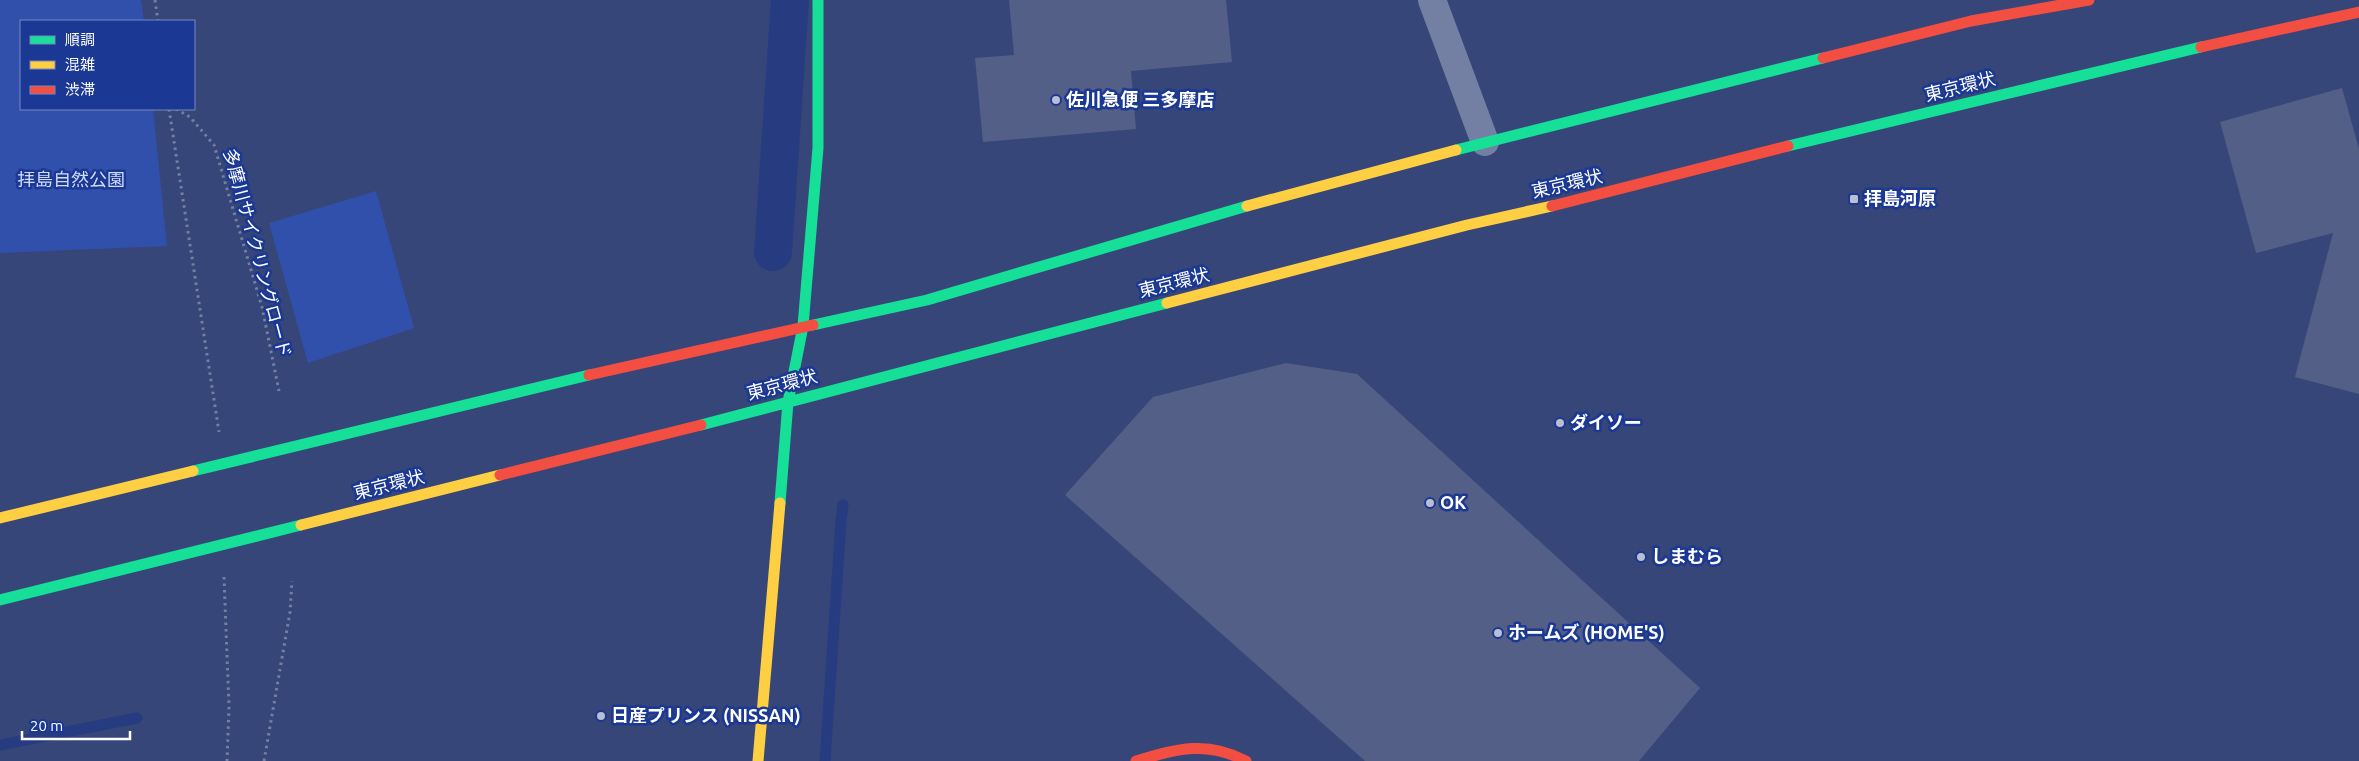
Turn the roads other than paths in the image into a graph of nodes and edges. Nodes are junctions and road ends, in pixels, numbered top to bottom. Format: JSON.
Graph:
{"nodes":[{"id":1,"x":818,"y":0,"type":"edge"},
{"id":2,"x":1432,"y":0,"type":"edge"},
{"id":3,"x":2088,"y":0,"type":"edge"},
{"id":4,"x":2359,"y":12,"type":"edge"},
{"id":5,"x":1485,"y":142,"type":"junction"},
{"id":6,"x":804,"y":326,"type":"junction"},
{"id":7,"x":788,"y":402,"type":"junction"},
{"id":8,"x":0,"y":518,"type":"edge"},
{"id":9,"x":0,"y":600,"type":"edge"},
{"id":10,"x":758,"y":761,"type":"edge"},
{"id":11,"x":1136,"y":761,"type":"edge"},
{"id":12,"x":1246,"y":761,"type":"edge"}],
"edges":[{"from":1,"to":6,"type":"main road"},
{"from":2,"to":5,"type":"street"},
{"from":3,"to":5,"type":"main road"},
{"from":4,"to":7,"type":"main road","name":"東京環状"},
{"from":5,"to":6,"type":"main road"},
{"from":6,"to":7,"type":"main road"},
{"from":6,"to":8,"type":"main road"},
{"from":7,"to":9,"type":"main road","name":"東京環状"},
{"from":7,"to":10,"type":"main road"},
{"from":11,"to":12,"type":"main road"}]}
